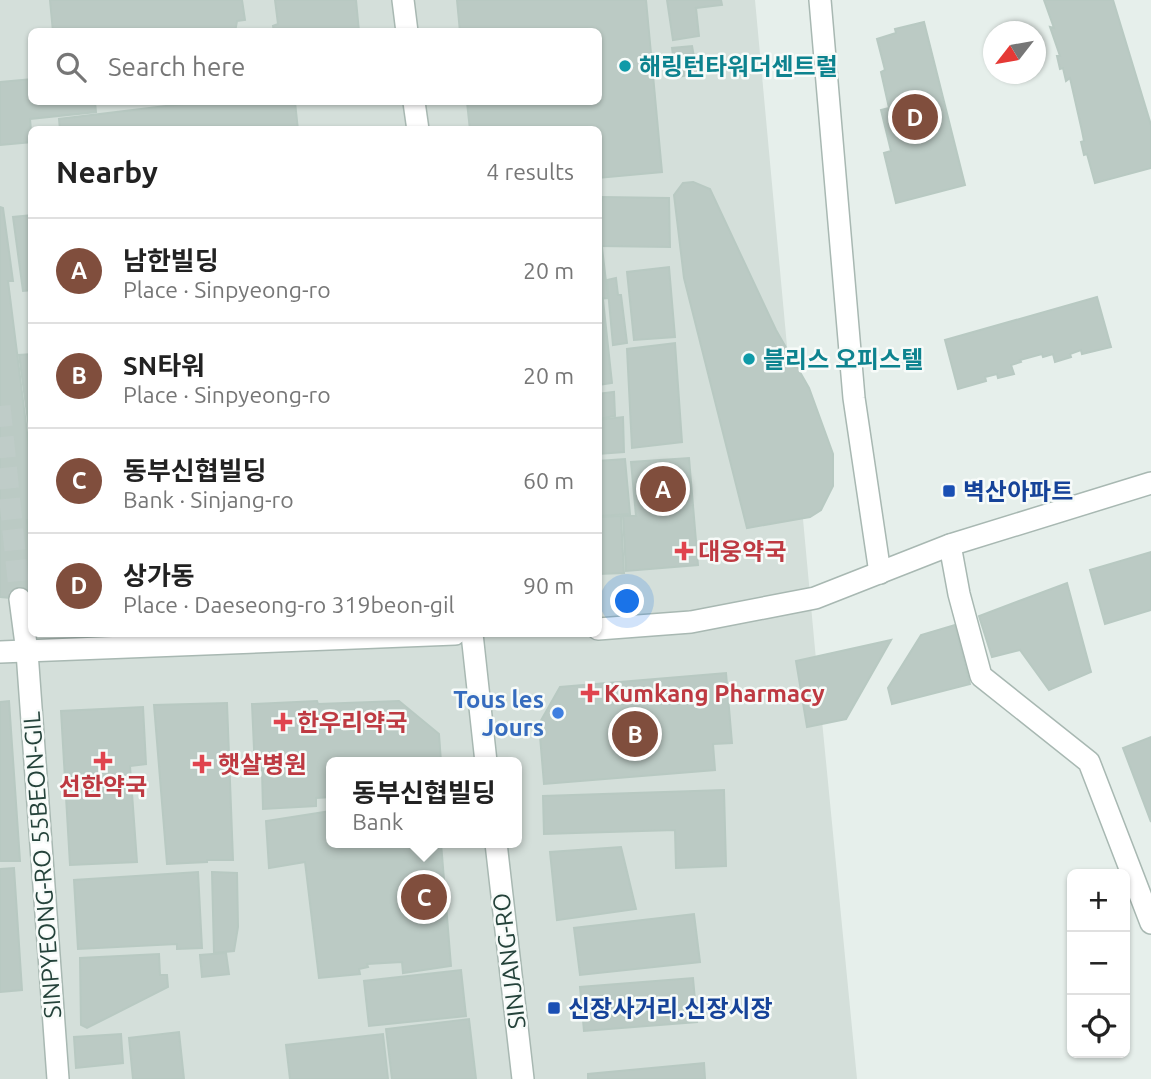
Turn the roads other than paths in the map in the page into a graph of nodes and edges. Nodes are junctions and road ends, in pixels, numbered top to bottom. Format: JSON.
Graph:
{"nodes":[{"id":1,"x":403,"y":0,"type":"edge"},
{"id":2,"x":820,"y":0,"type":"edge"},
{"id":3,"x":406,"y":28,"type":"edge"},
{"id":4,"x":414,"y":105,"type":"edge"},
{"id":5,"x":417,"y":126,"type":"edge"},
{"id":6,"x":1151,"y":483,"type":"edge"},
{"id":7,"x":950,"y":545,"type":"junction"},
{"id":8,"x":880,"y":573,"type":"junction"},
{"id":9,"x":20,"y":599,"type":"tunnel mouth"},
{"id":10,"x":602,"y":629,"type":"edge"},
{"id":11,"x":383,"y":637,"type":"edge"},
{"id":12,"x":472,"y":637,"type":"edge"},
{"id":13,"x":0,"y":652,"type":"edge"},
{"id":14,"x":27,"y":652,"type":"junction"},
{"id":15,"x":485,"y":757,"type":"edge"},
{"id":16,"x":496,"y":848,"type":"edge"},
{"id":17,"x":1151,"y":923,"type":"edge"},
{"id":18,"x":58,"y":1079,"type":"edge"},
{"id":19,"x":523,"y":1079,"type":"edge"}],
"edges":[{"from":1,"to":3,"type":"street"},
{"from":2,"to":8,"type":"street"},
{"from":4,"to":5,"type":"street"},
{"from":6,"to":7,"type":"street"},
{"from":7,"to":8,"type":"street"},
{"from":7,"to":17,"type":"street"},
{"from":8,"to":10,"type":"street"},
{"from":9,"to":14,"type":"street","name":"SINPYEONG-RO 55BEON-GIL"},
{"from":11,"to":14,"type":"street"},
{"from":12,"to":15,"type":"street"},
{"from":13,"to":14,"type":"street"},
{"from":14,"to":18,"type":"street","name":"SINPYEONG-RO 55BEON-GIL"},
{"from":16,"to":19,"type":"street","name":"SINJANG-RO"}]}
